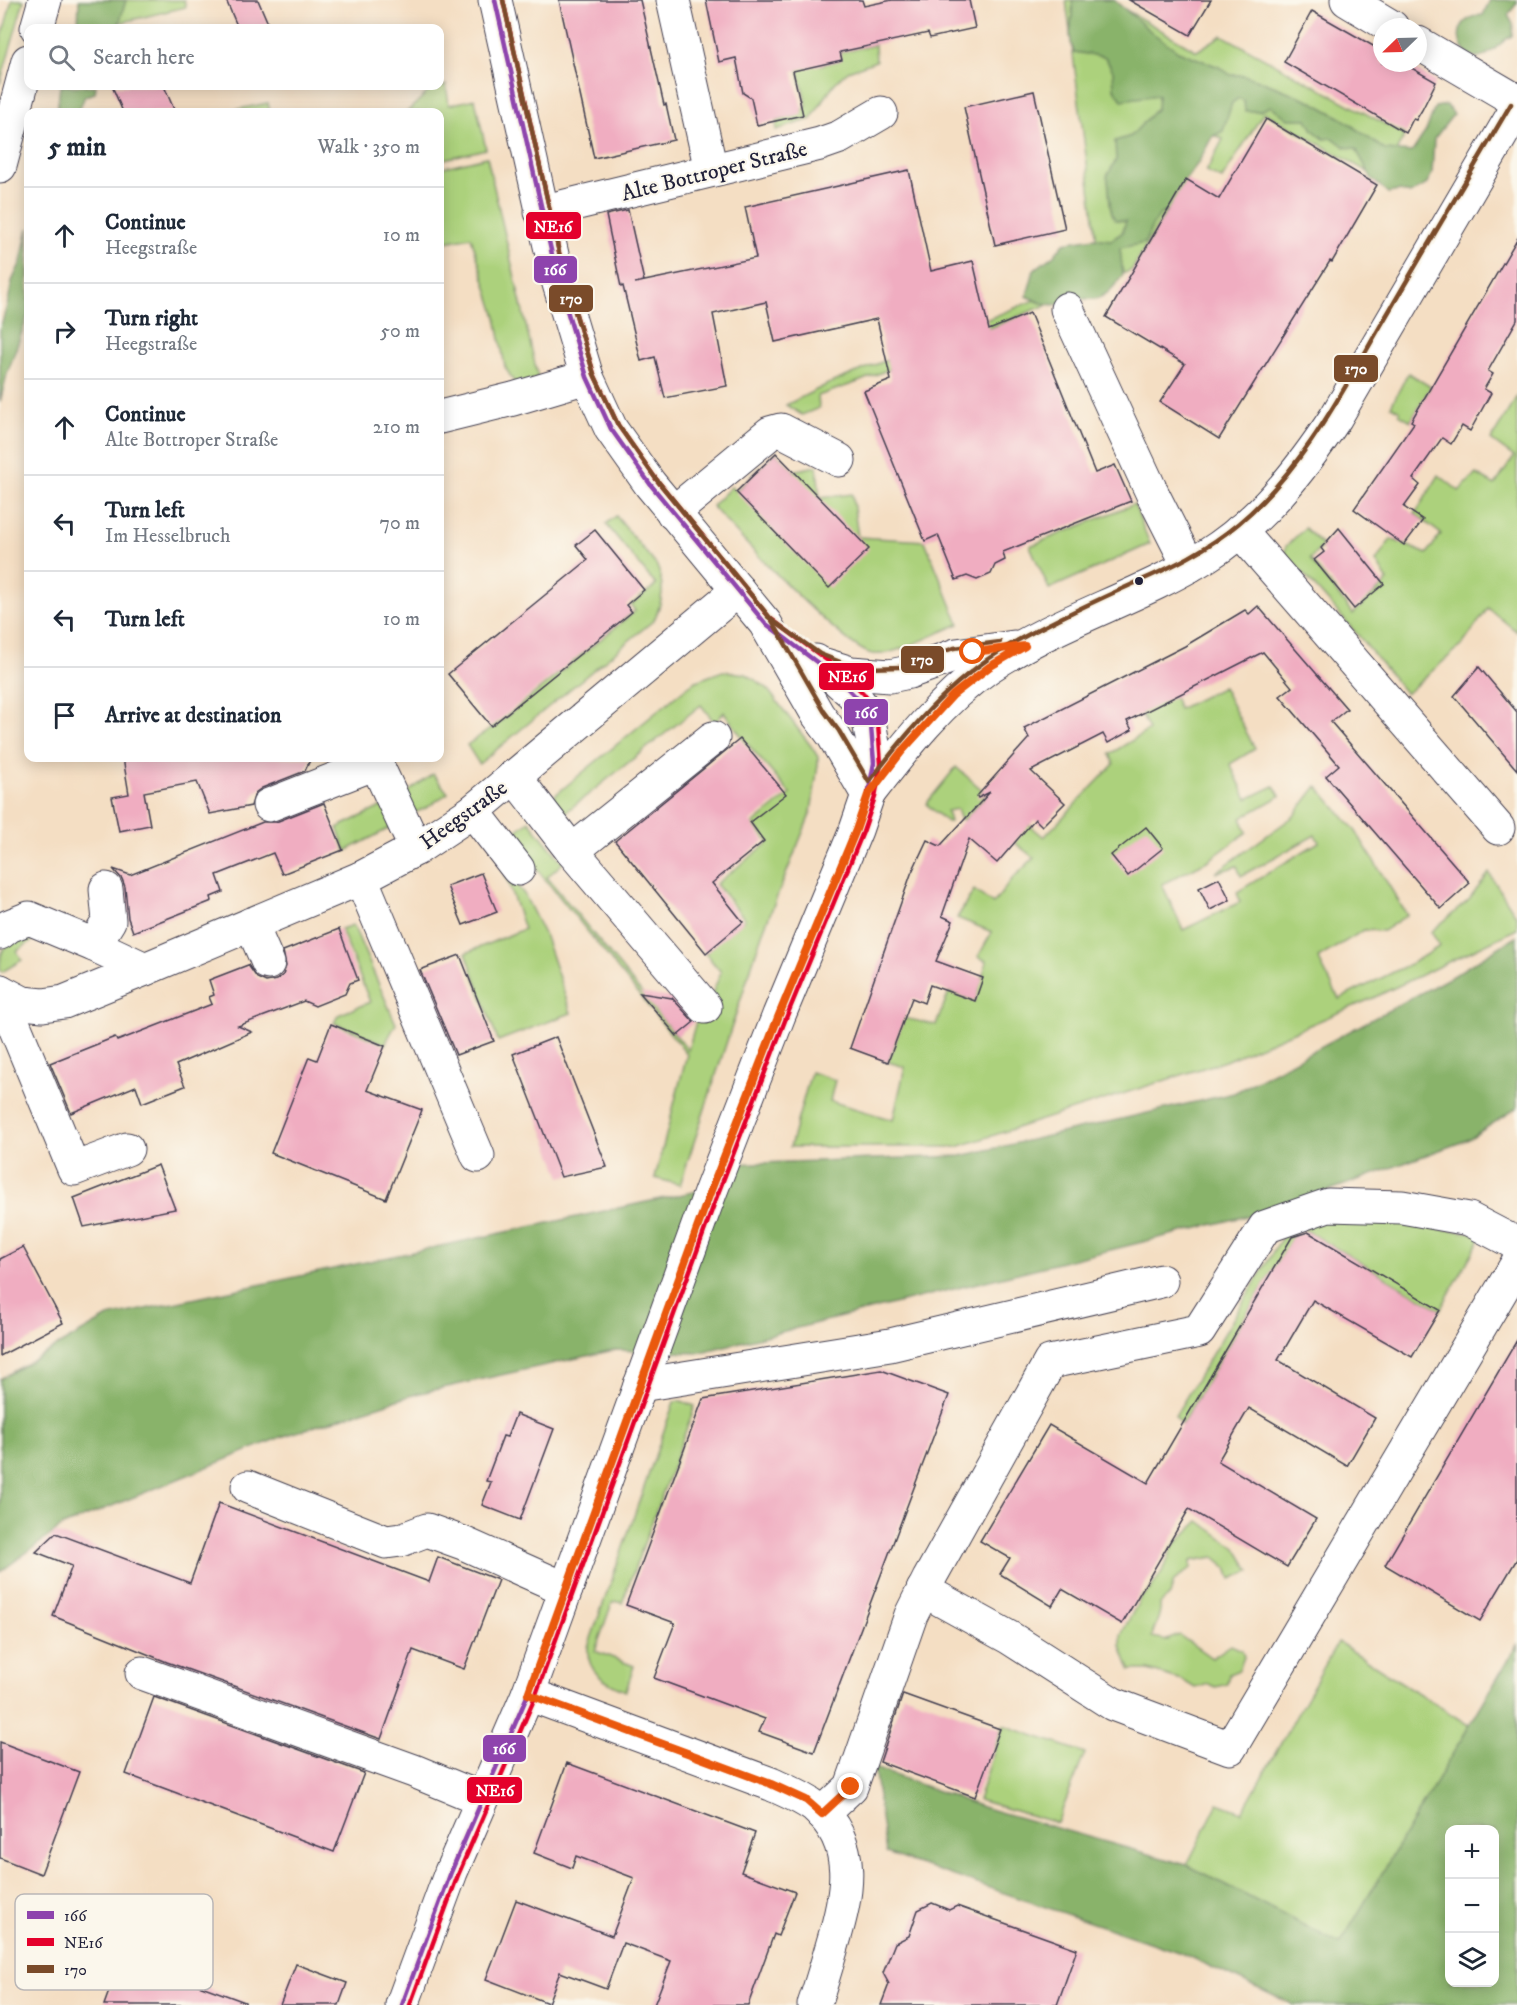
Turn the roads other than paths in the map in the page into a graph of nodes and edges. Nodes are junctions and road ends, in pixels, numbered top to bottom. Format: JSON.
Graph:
{"nodes":[{"id":1,"x":45,"y":0,"type":"edge"},
{"id":2,"x":495,"y":0,"type":"edge"},
{"id":3,"x":673,"y":0,"type":"edge"},
{"id":4,"x":1347,"y":0,"type":"edge"},
{"id":5,"x":1377,"y":18,"type":"edge"},
{"id":6,"x":38,"y":24,"type":"edge"},
{"id":7,"x":1427,"y":48,"type":"edge"},
{"id":8,"x":24,"y":76,"type":"edge"},
{"id":9,"x":1517,"y":101,"type":"edge"},
{"id":10,"x":1517,"y":108,"type":"edge"},
{"id":11,"x":881,"y":113,"type":"dead end"},
{"id":12,"x":1507,"y":146,"type":"edge"},
{"id":13,"x":0,"y":166,"type":"edge"},
{"id":14,"x":711,"y":170,"type":"junction"},
{"id":15,"x":541,"y":212,"type":"junction"},
{"id":16,"x":1067,"y":309,"type":"dead end"},
{"id":17,"x":587,"y":377,"type":"junction"},
{"id":18,"x":444,"y":416,"type":"edge"},
{"id":19,"x":838,"y":460,"type":"dead end"},
{"id":20,"x":673,"y":513,"type":"junction"},
{"id":21,"x":1240,"y":531,"type":"junction"},
{"id":22,"x":1189,"y":566,"type":"junction"},
{"id":23,"x":738,"y":590,"type":"junction"},
{"id":24,"x":765,"y":623,"type":"junction"},
{"id":25,"x":1025,"y":646,"type":"junction"},
{"id":26,"x":816,"y":661,"type":"junction"},
{"id":27,"x":713,"y":738,"type":"dead end"},
{"id":28,"x":514,"y":776,"type":"junction"},
{"id":29,"x":868,"y":795,"type":"junction"},
{"id":30,"x":269,"y":805,"type":"dead end"},
{"id":31,"x":473,"y":811,"type":"junction"},
{"id":32,"x":1498,"y":828,"type":"dead end"},
{"id":33,"x":416,"y":849,"type":"junction"},
{"id":34,"x":572,"y":851,"type":"junction"},
{"id":35,"x":518,"y":869,"type":"dead end"},
{"id":36,"x":361,"y":878,"type":"junction"},
{"id":37,"x":106,"y":889,"type":"dead end"},
{"id":38,"x":251,"y":924,"type":"junction"},
{"id":39,"x":0,"y":933,"type":"edge"},
{"id":40,"x":94,"y":945,"type":"junction"},
{"id":41,"x":268,"y":963,"type":"dead end"},
{"id":42,"x":145,"y":969,"type":"junction"},
{"id":43,"x":0,"y":991,"type":"edge"},
{"id":44,"x":705,"y":1007,"type":"dead end"},
{"id":45,"x":127,"y":1149,"type":"dead end"},
{"id":46,"x":478,"y":1156,"type":"dead end"},
{"id":47,"x":1517,"y":1244,"type":"edge"},
{"id":48,"x":1517,"y":1264,"type":"edge"},
{"id":49,"x":1161,"y":1281,"type":"dead end"},
{"id":50,"x":640,"y":1385,"type":"junction"},
{"id":51,"x":248,"y":1487,"type":"dead end"},
{"id":52,"x":566,"y":1589,"type":"junction"},
{"id":53,"x":923,"y":1590,"type":"junction"},
{"id":54,"x":142,"y":1672,"type":"dead end"},
{"id":55,"x":528,"y":1694,"type":"junction"},
{"id":56,"x":482,"y":1799,"type":"junction"},
{"id":57,"x":822,"y":1814,"type":"junction"},
{"id":58,"x":402,"y":2005,"type":"edge"},
{"id":59,"x":814,"y":2005,"type":"edge"}],
"edges":[{"from":1,"to":6,"type":"street"},
{"from":2,"to":15,"type":"street"},
{"from":3,"to":14,"type":"street"},
{"from":4,"to":5,"type":"street"},
{"from":7,"to":9,"type":"street"},
{"from":8,"to":13,"type":"street"},
{"from":10,"to":12,"type":"street"},
{"from":11,"to":14,"type":"street","name":"Alte Bottroper Straße"},
{"from":12,"to":21,"type":"street"},
{"from":14,"to":15,"type":"street","name":"Alte Bottroper Straße"},
{"from":15,"to":17,"type":"street"},
{"from":16,"to":22,"type":"street"},
{"from":17,"to":18,"type":"street"},
{"from":17,"to":20,"type":"street"},
{"from":19,"to":20,"type":"street"},
{"from":20,"to":23,"type":"street"},
{"from":21,"to":22,"type":"street"},
{"from":21,"to":32,"type":"street"},
{"from":22,"to":25,"type":"street"},
{"from":23,"to":24,"type":"street"},
{"from":23,"to":28,"type":"street","name":"Heegstraße"},
{"from":24,"to":26,"type":"street"},
{"from":24,"to":29,"type":"street"},
{"from":25,"to":26,"type":"street"},
{"from":25,"to":29,"type":"street"},
{"from":26,"to":29,"type":"street"},
{"from":27,"to":34,"type":"street"},
{"from":28,"to":31,"type":"street","name":"Heegstraße"},
{"from":28,"to":34,"type":"street"},
{"from":29,"to":50,"type":"street"},
{"from":30,"to":33,"type":"street"},
{"from":31,"to":33,"type":"street","name":"Heegstraße"},
{"from":31,"to":35,"type":"street"},
{"from":33,"to":36,"type":"street","name":"Heegstraße"},
{"from":34,"to":44,"type":"street"},
{"from":36,"to":38,"type":"street","name":"Heegstraße"},
{"from":36,"to":46,"type":"street"},
{"from":37,"to":40,"type":"street"},
{"from":38,"to":41,"type":"street"},
{"from":38,"to":42,"type":"street","name":"Heegstraße"},
{"from":39,"to":40,"type":"street"},
{"from":40,"to":42,"type":"street"},
{"from":42,"to":43,"type":"street","name":"Heegstraße"},
{"from":43,"to":45,"type":"street"},
{"from":47,"to":53,"type":"street"},
{"from":48,"to":53,"type":"street"},
{"from":49,"to":50,"type":"street"},
{"from":50,"to":52,"type":"street"},
{"from":51,"to":52,"type":"street"},
{"from":52,"to":55,"type":"street"},
{"from":53,"to":57,"type":"street"},
{"from":54,"to":56,"type":"street"},
{"from":55,"to":56,"type":"street"},
{"from":55,"to":57,"type":"street"},
{"from":56,"to":58,"type":"street"},
{"from":57,"to":59,"type":"street"}]}
